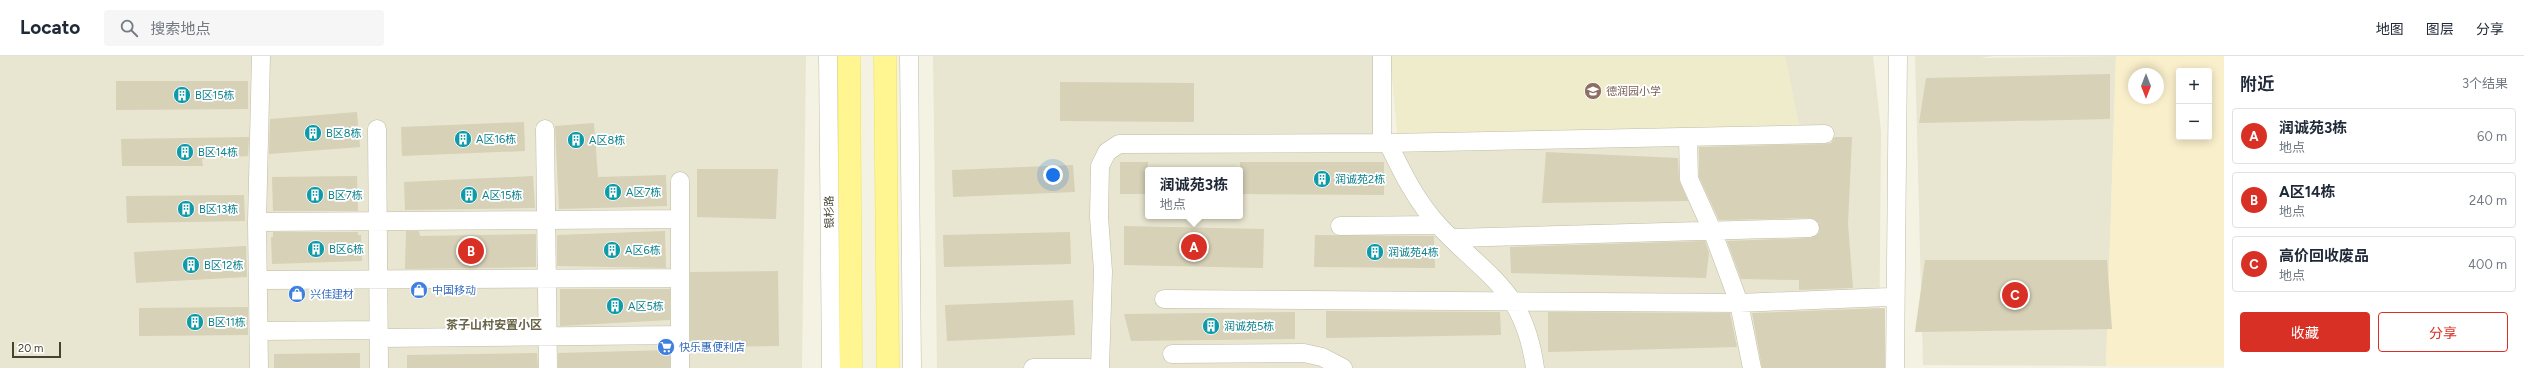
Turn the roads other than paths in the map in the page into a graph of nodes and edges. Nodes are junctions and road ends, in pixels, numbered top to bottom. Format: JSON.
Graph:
{"nodes":[{"id":1,"x":261,"y":56,"type":"edge"},
{"id":2,"x":828,"y":56,"type":"edge"},
{"id":3,"x":849,"y":56,"type":"edge"},
{"id":4,"x":885,"y":56,"type":"edge"},
{"id":5,"x":909,"y":56,"type":"edge"},
{"id":6,"x":1382,"y":56,"type":"edge"},
{"id":7,"x":1898,"y":56,"type":"edge"},
{"id":8,"x":377,"y":129,"type":"dead end"},
{"id":9,"x":545,"y":129,"type":"dead end"},
{"id":10,"x":1825,"y":134,"type":"dead end"},
{"id":11,"x":1688,"y":137,"type":"junction"},
{"id":12,"x":1385,"y":143,"type":"junction"},
{"id":13,"x":680,"y":181,"type":"dead end"},
{"id":14,"x":680,"y":219,"type":"junction"},
{"id":15,"x":378,"y":220,"type":"junction"},
{"id":16,"x":546,"y":221,"type":"junction"},
{"id":17,"x":257,"y":222,"type":"junction"},
{"id":18,"x":1438,"y":225,"type":"junction"},
{"id":19,"x":1340,"y":226,"type":"dead end"},
{"id":20,"x":1810,"y":228,"type":"dead end"},
{"id":21,"x":1712,"y":230,"type":"junction"},
{"id":22,"x":1452,"y":238,"type":"junction"},
{"id":23,"x":680,"y":278,"type":"junction"},
{"id":24,"x":378,"y":279,"type":"junction"},
{"id":25,"x":546,"y":279,"type":"junction"},
{"id":26,"x":258,"y":280,"type":"junction"},
{"id":27,"x":1889,"y":296,"type":"dead end"},
{"id":28,"x":1164,"y":299,"type":"dead end"},
{"id":29,"x":1514,"y":302,"type":"junction"},
{"id":30,"x":1739,"y":303,"type":"junction"},
{"id":31,"x":259,"y":331,"type":"junction"},
{"id":32,"x":379,"y":334,"type":"junction"},
{"id":33,"x":680,"y":335,"type":"junction"},
{"id":34,"x":547,"y":336,"type":"junction"},
{"id":35,"x":1172,"y":354,"type":"dead end"},
{"id":36,"x":259,"y":368,"type":"edge"},
{"id":37,"x":379,"y":368,"type":"edge"},
{"id":38,"x":548,"y":368,"type":"edge"},
{"id":39,"x":680,"y":368,"type":"edge"},
{"id":40,"x":831,"y":368,"type":"edge"},
{"id":41,"x":851,"y":368,"type":"edge"},
{"id":42,"x":888,"y":368,"type":"edge"},
{"id":43,"x":912,"y":368,"type":"edge"},
{"id":44,"x":1034,"y":368,"type":"edge"},
{"id":45,"x":1089,"y":368,"type":"edge"},
{"id":46,"x":1100,"y":368,"type":"edge"},
{"id":47,"x":1343,"y":368,"type":"edge"},
{"id":48,"x":1535,"y":368,"type":"edge"},
{"id":49,"x":1752,"y":368,"type":"edge"},
{"id":50,"x":1896,"y":368,"type":"edge"}],
"edges":[{"from":1,"to":17,"type":"street"},
{"from":2,"to":40,"type":"street","name":"银杉路"},
{"from":3,"to":41,"type":"main road","name":"银杉路"},
{"from":4,"to":42,"type":"main road"},
{"from":5,"to":43,"type":"street"},
{"from":6,"to":12,"type":"street"},
{"from":7,"to":50,"type":"street"},
{"from":8,"to":15,"type":"street"},
{"from":9,"to":16,"type":"street"},
{"from":10,"to":11,"type":"street"},
{"from":11,"to":12,"type":"street"},
{"from":11,"to":21,"type":"street"},
{"from":12,"to":18,"type":"street"},
{"from":12,"to":46,"type":"street"},
{"from":13,"to":14,"type":"street"},
{"from":14,"to":16,"type":"street"},
{"from":14,"to":23,"type":"street"},
{"from":15,"to":16,"type":"street"},
{"from":15,"to":17,"type":"street"},
{"from":15,"to":24,"type":"street"},
{"from":16,"to":25,"type":"street"},
{"from":17,"to":26,"type":"street"},
{"from":18,"to":19,"type":"street"},
{"from":18,"to":22,"type":"street"},
{"from":20,"to":21,"type":"street"},
{"from":21,"to":22,"type":"street"},
{"from":21,"to":30,"type":"street"},
{"from":22,"to":29,"type":"street"},
{"from":23,"to":25,"type":"street"},
{"from":23,"to":33,"type":"street"},
{"from":24,"to":25,"type":"street"},
{"from":24,"to":26,"type":"street"},
{"from":24,"to":32,"type":"street"},
{"from":25,"to":34,"type":"street"},
{"from":26,"to":31,"type":"street"},
{"from":27,"to":30,"type":"street"},
{"from":28,"to":29,"type":"street"},
{"from":29,"to":30,"type":"street"},
{"from":29,"to":48,"type":"street"},
{"from":30,"to":49,"type":"street"},
{"from":31,"to":32,"type":"street"},
{"from":31,"to":36,"type":"street"},
{"from":32,"to":34,"type":"street"},
{"from":32,"to":37,"type":"street"},
{"from":33,"to":34,"type":"street"},
{"from":33,"to":39,"type":"street"},
{"from":34,"to":38,"type":"street"},
{"from":35,"to":47,"type":"street"},
{"from":44,"to":45,"type":"street"}]}
